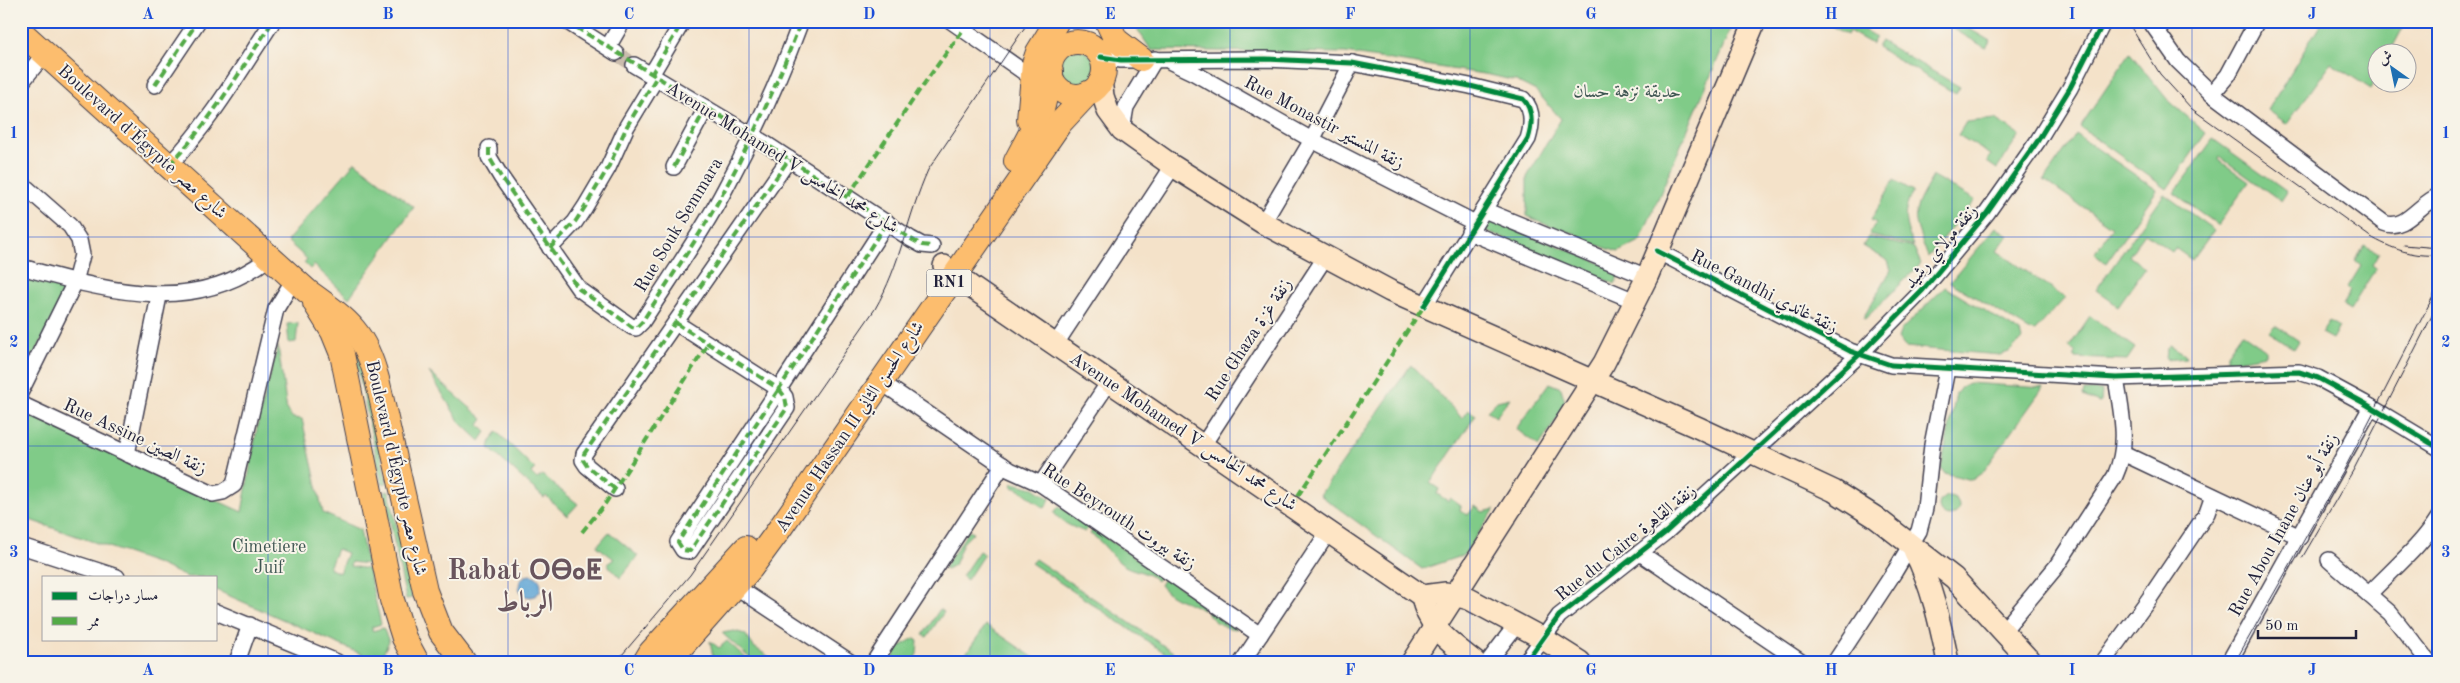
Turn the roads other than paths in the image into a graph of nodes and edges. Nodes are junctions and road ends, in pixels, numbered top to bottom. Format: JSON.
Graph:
{"nodes":[{"id":1,"x":198,"y":21,"type":"edge"},
{"id":2,"x":273,"y":21,"type":"edge"},
{"id":3,"x":566,"y":21,"type":"edge"},
{"id":4,"x":622,"y":21,"type":"edge"},
{"id":5,"x":683,"y":21,"type":"edge"},
{"id":6,"x":802,"y":21,"type":"edge"},
{"id":7,"x":951,"y":21,"type":"edge"},
{"id":8,"x":1057,"y":21,"type":"edge"},
{"id":9,"x":1073,"y":21,"type":"edge"},
{"id":10,"x":1096,"y":21,"type":"edge"},
{"id":11,"x":1107,"y":21,"type":"edge"},
{"id":12,"x":1754,"y":21,"type":"edge"},
{"id":13,"x":2104,"y":21,"type":"edge"},
{"id":14,"x":2150,"y":21,"type":"edge"},
{"id":15,"x":2257,"y":21,"type":"edge"},
{"id":16,"x":21,"y":32,"type":"edge"},
{"id":17,"x":1060,"y":48,"type":"junction"},
{"id":18,"x":45,"y":53,"type":"junction"},
{"id":19,"x":1148,"y":59,"type":"junction"},
{"id":20,"x":1352,"y":63,"type":"junction"},
{"id":21,"x":634,"y":64,"type":"tunnel mouth"},
{"id":22,"x":1097,"y":70,"type":"junction"},
{"id":23,"x":1041,"y":75,"type":"junction"},
{"id":24,"x":653,"y":76,"type":"junction"},
{"id":25,"x":21,"y":83,"type":"edge"},
{"id":26,"x":155,"y":85,"type":"dead end"},
{"id":27,"x":2212,"y":94,"type":"junction"},
{"id":28,"x":706,"y":108,"type":"junction"},
{"id":29,"x":1122,"y":130,"type":"junction"},
{"id":30,"x":752,"y":135,"type":"junction"},
{"id":31,"x":1312,"y":140,"type":"junction"},
{"id":32,"x":489,"y":148,"type":"dead end"},
{"id":33,"x":790,"y":159,"type":"junction"},
{"id":34,"x":169,"y":165,"type":"junction"},
{"id":35,"x":1173,"y":166,"type":"junction"},
{"id":36,"x":674,"y":167,"type":"dead end"},
{"id":37,"x":21,"y":183,"type":"edge"},
{"id":38,"x":2439,"y":196,"type":"edge"},
{"id":39,"x":1484,"y":210,"type":"junction"},
{"id":40,"x":887,"y":222,"type":"junction"},
{"id":41,"x":1263,"y":223,"type":"junction"},
{"id":42,"x":1472,"y":228,"type":"junction"},
{"id":43,"x":932,"y":246,"type":"dead end"},
{"id":44,"x":550,"y":248,"type":"junction"},
{"id":45,"x":1657,"y":252,"type":"junction"},
{"id":46,"x":1326,"y":256,"type":"junction"},
{"id":47,"x":270,"y":257,"type":"junction"},
{"id":48,"x":21,"y":267,"type":"edge"},
{"id":49,"x":949,"y":270,"type":"junction"},
{"id":50,"x":1647,"y":277,"type":"junction"},
{"id":51,"x":75,"y":282,"type":"junction"},
{"id":52,"x":301,"y":285,"type":"junction"},
{"id":53,"x":159,"y":296,"type":"junction"},
{"id":54,"x":1635,"y":301,"type":"junction"},
{"id":55,"x":1424,"y":306,"type":"junction"},
{"id":56,"x":676,"y":323,"type":"junction"},
{"id":57,"x":1055,"y":344,"type":"junction"},
{"id":58,"x":1859,"y":355,"type":"junction"},
{"id":59,"x":1947,"y":369,"type":"junction"},
{"id":60,"x":2116,"y":378,"type":"junction"},
{"id":61,"x":1593,"y":380,"type":"junction"},
{"id":62,"x":881,"y":382,"type":"junction"},
{"id":63,"x":1109,"y":382,"type":"junction"},
{"id":64,"x":779,"y":389,"type":"junction"},
{"id":65,"x":21,"y":391,"type":"edge"},
{"id":66,"x":21,"y":402,"type":"edge"},
{"id":67,"x":2371,"y":407,"type":"junction"},
{"id":68,"x":834,"y":441,"type":"junction"},
{"id":69,"x":1203,"y":445,"type":"junction"},
{"id":70,"x":2439,"y":448,"type":"edge"},
{"id":71,"x":1752,"y":453,"type":"junction"},
{"id":72,"x":2123,"y":453,"type":"junction"},
{"id":73,"x":127,"y":454,"type":"junction"},
{"id":74,"x":1003,"y":465,"type":"junction"},
{"id":75,"x":1041,"y":484,"type":"junction"},
{"id":76,"x":615,"y":488,"type":"dead end"},
{"id":77,"x":2213,"y":496,"type":"junction"},
{"id":78,"x":404,"y":503,"type":"junction"},
{"id":79,"x":2439,"y":517,"type":"edge"},
{"id":80,"x":1329,"y":531,"type":"junction"},
{"id":81,"x":2300,"y":537,"type":"junction"},
{"id":82,"x":1911,"y":545,"type":"junction"},
{"id":83,"x":21,"y":546,"type":"edge"},
{"id":84,"x":1640,"y":553,"type":"junction"},
{"id":85,"x":2329,"y":560,"type":"dead end"},
{"id":86,"x":114,"y":576,"type":"edge"},
{"id":87,"x":744,"y":592,"type":"junction"},
{"id":88,"x":2368,"y":594,"type":"junction"},
{"id":89,"x":1457,"y":595,"type":"junction"},
{"id":90,"x":1422,"y":596,"type":"junction"},
{"id":91,"x":218,"y":613,"type":"edge"},
{"id":92,"x":1517,"y":624,"type":"junction"},
{"id":93,"x":250,"y":625,"type":"junction"},
{"id":94,"x":1435,"y":628,"type":"junction"},
{"id":95,"x":2003,"y":631,"type":"junction"},
{"id":96,"x":1260,"y":635,"type":"junction"},
{"id":97,"x":1542,"y":638,"type":"junction"},
{"id":98,"x":1781,"y":656,"type":"edge"},
{"id":99,"x":675,"y":657,"type":"edge"},
{"id":100,"x":1243,"y":661,"type":"edge"},
{"id":101,"x":237,"y":662,"type":"edge"},
{"id":102,"x":338,"y":662,"type":"edge"},
{"id":103,"x":418,"y":662,"type":"edge"},
{"id":104,"x":450,"y":662,"type":"edge"},
{"id":105,"x":464,"y":662,"type":"edge"},
{"id":106,"x":850,"y":662,"type":"edge"},
{"id":107,"x":874,"y":662,"type":"edge"},
{"id":108,"x":1412,"y":662,"type":"edge"},
{"id":109,"x":1475,"y":662,"type":"edge"},
{"id":110,"x":1488,"y":662,"type":"edge"},
{"id":111,"x":1526,"y":662,"type":"edge"},
{"id":112,"x":1580,"y":662,"type":"edge"},
{"id":113,"x":1801,"y":662,"type":"edge"},
{"id":114,"x":1835,"y":662,"type":"edge"},
{"id":115,"x":1948,"y":662,"type":"edge"},
{"id":116,"x":2031,"y":662,"type":"edge"},
{"id":117,"x":2103,"y":662,"type":"edge"},
{"id":118,"x":2229,"y":662,"type":"edge"},
{"id":119,"x":2429,"y":662,"type":"edge"}],
"edges":[{"from":1,"to":26,"type":"street"},
{"from":2,"to":34,"type":"street"},
{"from":3,"to":4,"type":"street"},
{"from":5,"to":24,"type":"street"},
{"from":6,"to":30,"type":"street","name":"Rue Souk Semmara"},
{"from":7,"to":23,"type":"street"},
{"from":8,"to":23,"type":"main road"},
{"from":9,"to":17,"type":"main road","number":"RN1"},
{"from":10,"to":22,"type":"main road"},
{"from":11,"to":19,"type":"main road"},
{"from":12,"to":45,"type":"main road"},
{"from":13,"to":58,"type":"street","name":"زنقة مولاي رشيد"},
{"from":14,"to":27,"type":"street"},
{"from":15,"to":27,"type":"street"},
{"from":16,"to":18,"type":"main road","name":"Boulevard d'Égypte شارع مصر"},
{"from":17,"to":22,"type":"main road"},
{"from":17,"to":23,"type":"main road","number":"RN1"},
{"from":18,"to":25,"type":"street"},
{"from":18,"to":34,"type":"main road","name":"Boulevard d'Égypte شارع مصر"},
{"from":19,"to":20,"type":"street"},
{"from":19,"to":22,"type":"street"},
{"from":19,"to":29,"type":"street"},
{"from":19,"to":31,"type":"street","name":"Rue Monastir زنقة المنستير"},
{"from":20,"to":31,"type":"street"},
{"from":20,"to":39,"type":"street"},
{"from":21,"to":24,"type":"street","name":"Avenue Mohamed V شارع محمد الخامس"},
{"from":22,"to":23,"type":"main road"},
{"from":22,"to":29,"type":"main road"},
{"from":22,"to":49,"type":"main road","name":"Avenue Hassan II شارع الحسن الثاني","number":"RN1"},
{"from":23,"to":49,"type":"main road","name":"Avenue Hassan II شارع الحسن الثاني","number":"RN1"},
{"from":24,"to":28,"type":"street","name":"Avenue Mohamed V شارع محمد الخامس"},
{"from":24,"to":44,"type":"street"},
{"from":27,"to":38,"type":"street"},
{"from":28,"to":30,"type":"street","name":"Avenue Mohamed V شارع محمد الخامس"},
{"from":28,"to":36,"type":"street"},
{"from":29,"to":35,"type":"main road"},
{"from":30,"to":33,"type":"street","name":"Avenue Mohamed V شارع محمد الخامس"},
{"from":30,"to":44,"type":"street","name":"Rue Souk Semmara"},
{"from":31,"to":41,"type":"street"},
{"from":31,"to":42,"type":"street","name":"Rue Monastir زنقة المنستير"},
{"from":32,"to":44,"type":"street"},
{"from":33,"to":40,"type":"street","name":"Avenue Mohamed V شارع محمد الخامس"},
{"from":33,"to":56,"type":"street"},
{"from":34,"to":47,"type":"main road","name":"Boulevard d'Égypte شارع مصر"},
{"from":35,"to":41,"type":"main road"},
{"from":35,"to":57,"type":"street"},
{"from":37,"to":51,"type":"street"},
{"from":39,"to":42,"type":"street"},
{"from":39,"to":50,"type":"street"},
{"from":40,"to":43,"type":"street","name":"Avenue Mohamed V شارع محمد الخامس"},
{"from":40,"to":64,"type":"street"},
{"from":41,"to":46,"type":"main road"},
{"from":42,"to":54,"type":"street","name":"Rue Monastir زنقة المنستير"},
{"from":42,"to":55,"type":"street"},
{"from":45,"to":50,"type":"main road"},
{"from":45,"to":58,"type":"street","name":"Rue Gandhi زنقة غاندي"},
{"from":46,"to":55,"type":"main road"},
{"from":46,"to":69,"type":"street","name":"Rue Ghaza زنقة غزة"},
{"from":47,"to":52,"type":"main road","name":"Boulevard d'Égypte شارع مصر"},
{"from":47,"to":53,"type":"street"},
{"from":48,"to":51,"type":"street"},
{"from":49,"to":57,"type":"main road","name":"Avenue Mohamed V شارع محمد الخامس"},
{"from":49,"to":62,"type":"main road","name":"Avenue Hassan II شارع الحسن الثاني","number":"RN1"},
{"from":49,"to":68,"type":"main road","name":"Avenue Hassan II شارع الحسن الثاني","number":"RN1"},
{"from":50,"to":54,"type":"main road"},
{"from":51,"to":53,"type":"street"},
{"from":51,"to":65,"type":"street"},
{"from":52,"to":73,"type":"street","name":"Rue Assine زنقة الصين"},
{"from":52,"to":78,"type":"main road","name":"Boulevard d'Égypte شارع مصر"},
{"from":52,"to":103,"type":"main road","name":"Boulevard d'Égypte شارع مصر"},
{"from":53,"to":73,"type":"street"},
{"from":54,"to":61,"type":"main road"},
{"from":55,"to":61,"type":"main road"},
{"from":56,"to":64,"type":"street"},
{"from":56,"to":76,"type":"street"},
{"from":57,"to":63,"type":"main road","name":"Avenue Mohamed V شارع محمد الخامس"},
{"from":58,"to":59,"type":"street","name":"Rue Gandhi زنقة غاندي"},
{"from":58,"to":71,"type":"street","name":"زنقة مولاي رشيد"},
{"from":59,"to":60,"type":"street","name":"Rue Gandhi زنقة غاندي"},
{"from":59,"to":82,"type":"street"},
{"from":60,"to":67,"type":"street","name":"Rue Gandhi زنقة غاندي"},
{"from":60,"to":72,"type":"street"},
{"from":61,"to":71,"type":"main road"},
{"from":61,"to":89,"type":"main road"},
{"from":62,"to":68,"type":"main road","name":"Avenue Hassan II شارع الحسن الثاني","number":"RN1"},
{"from":62,"to":74,"type":"street","name":"Rue Beyrouth زنقة بيروت"},
{"from":63,"to":69,"type":"main road","name":"Avenue Mohamed V شارع محمد الخامس"},
{"from":63,"to":75,"type":"street"},
{"from":64,"to":64,"type":"street"},
{"from":66,"to":73,"type":"street","name":"Rue Assine زنقة الصين"},
{"from":67,"to":70,"type":"street","name":"Rue Gandhi زنقة غاندي"},
{"from":67,"to":81,"type":"street","name":"Rue Abou Inane زنقة أبو عنان"},
{"from":68,"to":87,"type":"main road"},
{"from":68,"to":99,"type":"main road","name":"Avenue Hassan II شارع الحسن الثاني","number":"RN1"},
{"from":69,"to":80,"type":"main road","name":"Avenue Mohamed V شارع محمد الخامس"},
{"from":71,"to":82,"type":"main road"},
{"from":71,"to":84,"type":"street","name":"Rue du Caire زنقة القاهرة"},
{"from":72,"to":77,"type":"street"},
{"from":72,"to":95,"type":"street"},
{"from":74,"to":75,"type":"street","name":"Rue Beyrouth زنقة بيروت"},
{"from":74,"to":107,"type":"street"},
{"from":75,"to":96,"type":"street","name":"Rue Beyrouth زنقة بيروت"},
{"from":77,"to":81,"type":"street"},
{"from":77,"to":117,"type":"street"},
{"from":78,"to":104,"type":"main road"},
{"from":78,"to":105,"type":"main road","name":"Boulevard d'Égypte شارع مصر"},
{"from":79,"to":88,"type":"street"},
{"from":80,"to":90,"type":"main road","name":"Avenue Mohamed V شارع محمد الخامس"},
{"from":80,"to":96,"type":"street"},
{"from":81,"to":118,"type":"street","name":"Rue Abou Inane زنقة أبو عنان"},
{"from":82,"to":95,"type":"main road"},
{"from":82,"to":114,"type":"street"},
{"from":82,"to":115,"type":"main road"},
{"from":83,"to":86,"type":"street"},
{"from":84,"to":97,"type":"street","name":"Rue du Caire زنقة القاهرة"},
{"from":84,"to":98,"type":"street"},
{"from":85,"to":88,"type":"street"},
{"from":87,"to":99,"type":"main road"},
{"from":87,"to":106,"type":"street"},
{"from":88,"to":119,"type":"street"},
{"from":89,"to":90,"type":"main road"},
{"from":89,"to":92,"type":"main road"},
{"from":89,"to":94,"type":"main road"},
{"from":90,"to":94,"type":"main road"},
{"from":91,"to":93,"type":"street"},
{"from":92,"to":97,"type":"main road"},
{"from":92,"to":110,"type":"street"},
{"from":93,"to":101,"type":"street"},
{"from":93,"to":102,"type":"street"},
{"from":94,"to":108,"type":"main road"},
{"from":94,"to":109,"type":"main road"},
{"from":95,"to":116,"type":"main road"},
{"from":96,"to":100,"type":"street"},
{"from":97,"to":111,"type":"street","name":"Rue du Caire زنقة القاهرة"},
{"from":97,"to":112,"type":"main road"},
{"from":98,"to":113,"type":"street"}]}
